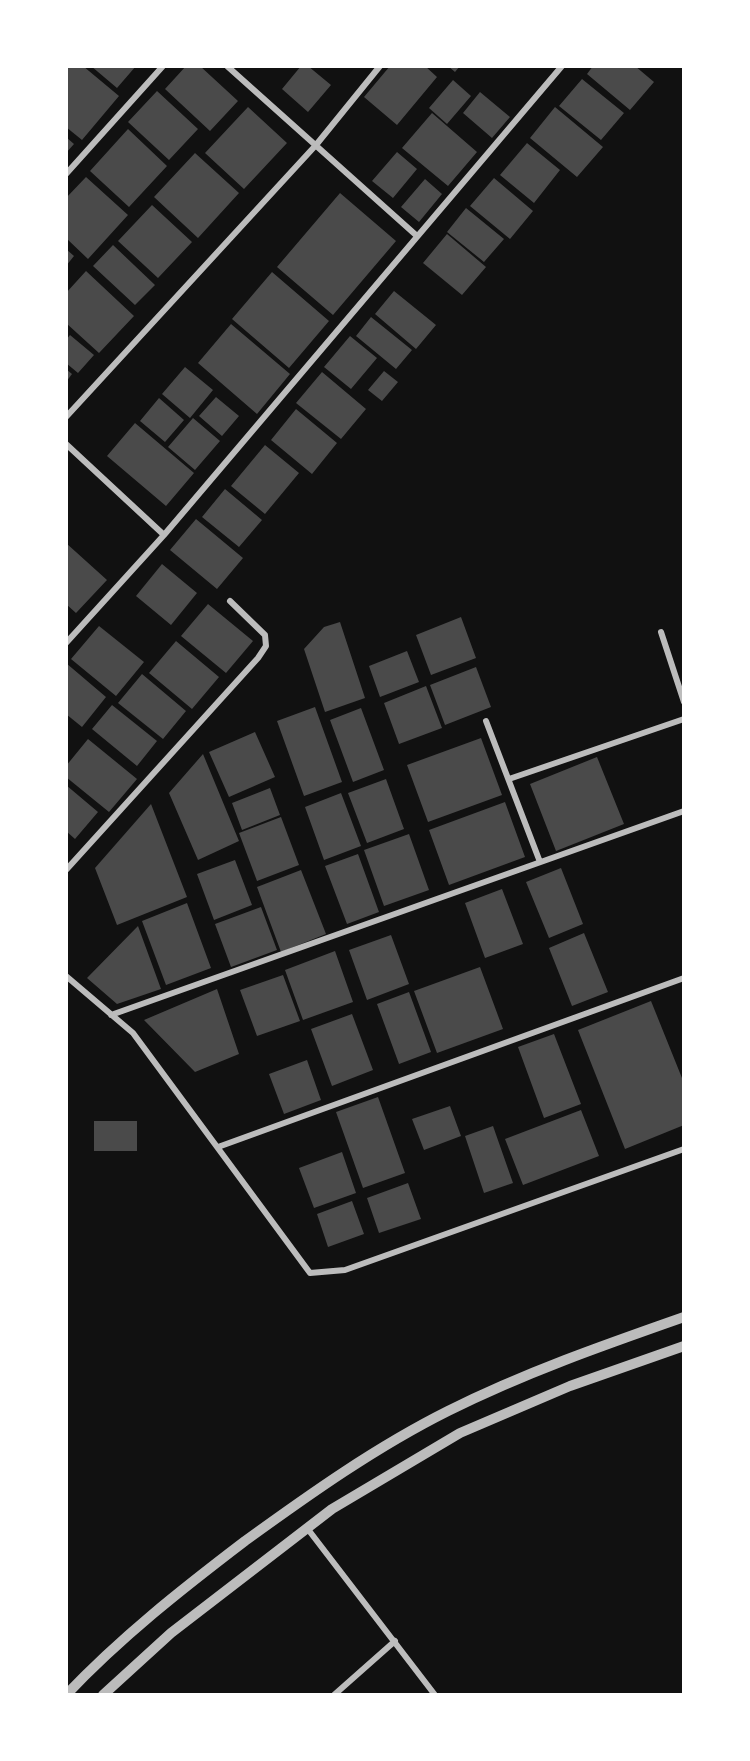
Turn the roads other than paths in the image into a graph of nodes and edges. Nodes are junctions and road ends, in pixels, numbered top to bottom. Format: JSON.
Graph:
{"nodes":[{"id":1,"x":162,"y":66,"type":"edge"},
{"id":2,"x":227,"y":66,"type":"edge"},
{"id":3,"x":380,"y":66,"type":"edge"},
{"id":4,"x":562,"y":66,"type":"edge"},
{"id":5,"x":316,"y":145,"type":"junction"},
{"id":6,"x":66,"y":174,"type":"edge"},
{"id":7,"x":417,"y":236,"type":"junction"},
{"id":8,"x":66,"y":417,"type":"edge"},
{"id":9,"x":66,"y":444,"type":"edge"},
{"id":10,"x":164,"y":535,"type":"junction"},
{"id":11,"x":230,"y":601,"type":"dead end"},
{"id":12,"x":661,"y":632,"type":"dead end"},
{"id":13,"x":66,"y":643,"type":"edge"},
{"id":14,"x":684,"y":702,"type":"edge"},
{"id":15,"x":684,"y":719,"type":"edge"},
{"id":16,"x":486,"y":721,"type":"dead end"},
{"id":17,"x":508,"y":779,"type":"junction"},
{"id":18,"x":684,"y":811,"type":"edge"},
{"id":19,"x":540,"y":862,"type":"junction"},
{"id":20,"x":66,"y":870,"type":"edge"},
{"id":21,"x":66,"y":976,"type":"edge"},
{"id":22,"x":684,"y":978,"type":"edge"},
{"id":23,"x":111,"y":1015,"type":"junction"},
{"id":24,"x":218,"y":1147,"type":"junction"},
{"id":25,"x":684,"y":1149,"type":"edge"},
{"id":26,"x":684,"y":1317,"type":"edge"},
{"id":27,"x":684,"y":1346,"type":"edge"},
{"id":28,"x":307,"y":1528,"type":"junction"},
{"id":29,"x":395,"y":1641,"type":"junction"},
{"id":30,"x":66,"y":1695,"type":"edge"},
{"id":31,"x":103,"y":1695,"type":"edge"},
{"id":32,"x":334,"y":1695,"type":"edge"},
{"id":33,"x":435,"y":1695,"type":"edge"}],
"edges":[{"from":1,"to":6,"type":"street"},
{"from":2,"to":5,"type":"street"},
{"from":3,"to":5,"type":"street"},
{"from":4,"to":7,"type":"street"},
{"from":5,"to":7,"type":"street"},
{"from":5,"to":8,"type":"street"},
{"from":7,"to":10,"type":"street"},
{"from":9,"to":10,"type":"street"},
{"from":10,"to":13,"type":"street"},
{"from":11,"to":20,"type":"street"},
{"from":12,"to":14,"type":"street"},
{"from":15,"to":17,"type":"street"},
{"from":16,"to":17,"type":"street"},
{"from":17,"to":19,"type":"street"},
{"from":18,"to":19,"type":"street"},
{"from":19,"to":23,"type":"street"},
{"from":21,"to":23,"type":"street"},
{"from":22,"to":24,"type":"street"},
{"from":23,"to":24,"type":"street"},
{"from":24,"to":25,"type":"street"},
{"from":26,"to":30,"type":"street"},
{"from":27,"to":28,"type":"street"},
{"from":28,"to":29,"type":"street"},
{"from":28,"to":31,"type":"street"},
{"from":29,"to":32,"type":"street"},
{"from":29,"to":33,"type":"street"}]}
